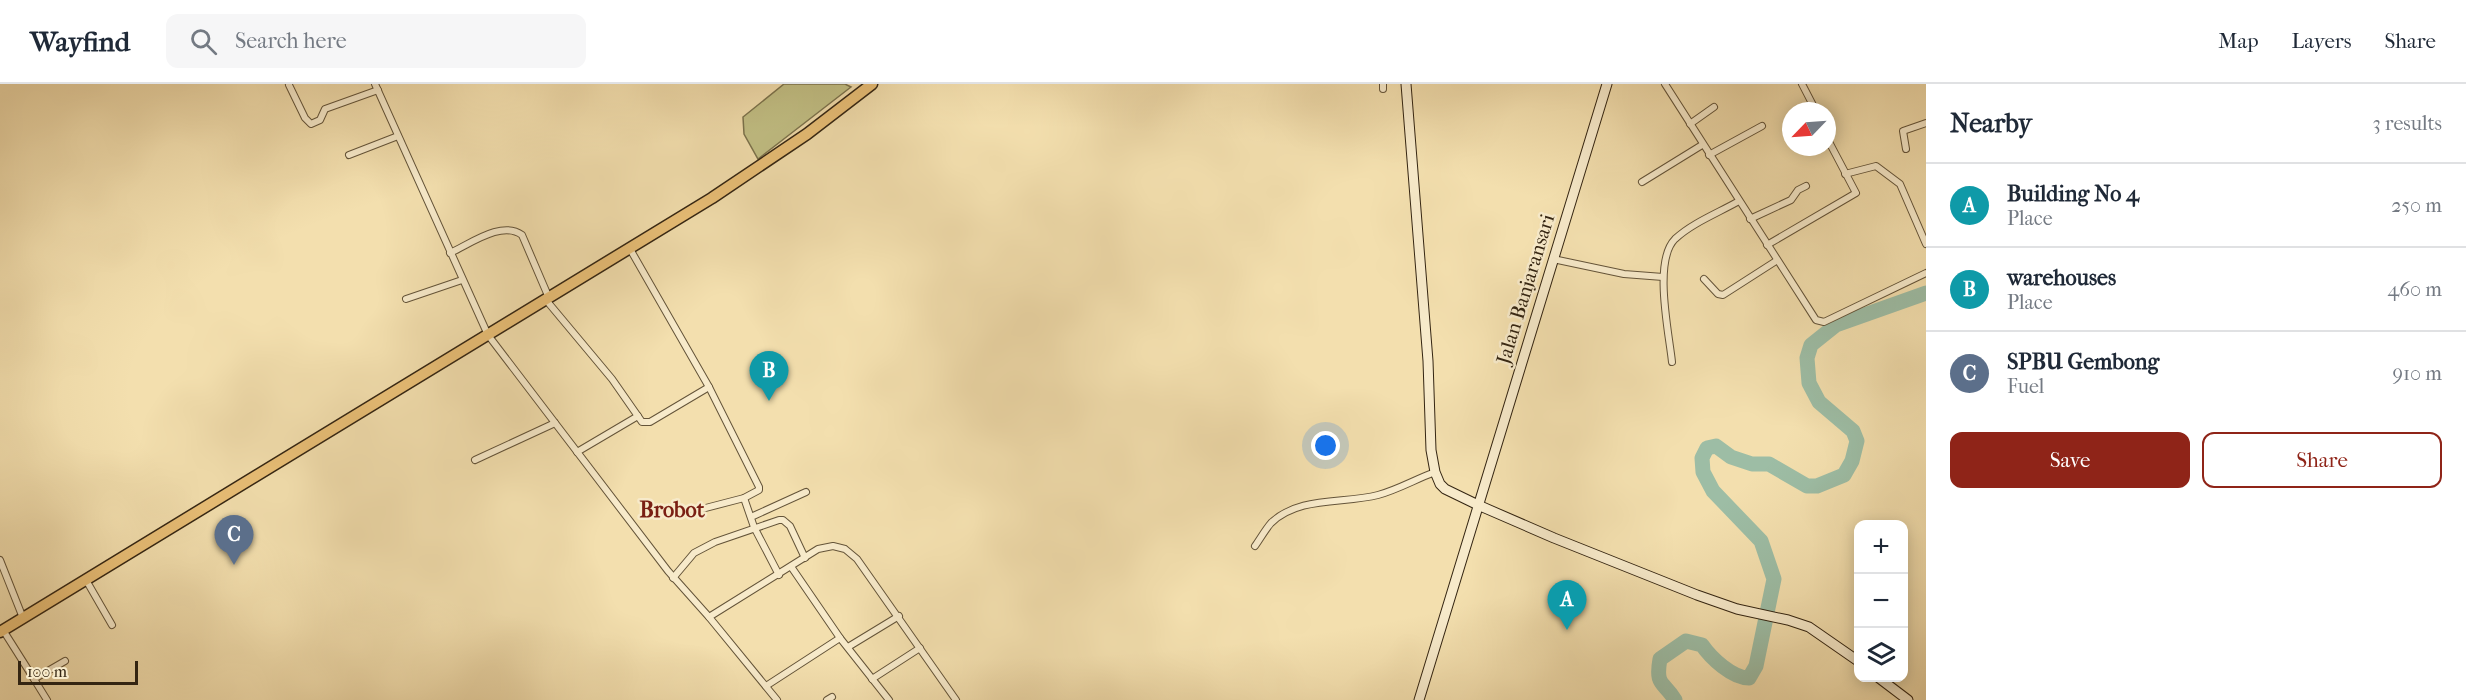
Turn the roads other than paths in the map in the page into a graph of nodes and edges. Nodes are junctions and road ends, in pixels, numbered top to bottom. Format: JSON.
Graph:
{"nodes":[{"id":1,"x":872,"y":84,"type":"edge"},
{"id":2,"x":1406,"y":84,"type":"edge"},
{"id":3,"x":1607,"y":84,"type":"edge"},
{"id":4,"x":1665,"y":84,"type":"edge"},
{"id":5,"x":1802,"y":84,"type":"edge"},
{"id":6,"x":290,"y":85,"type":"edge"},
{"id":7,"x":376,"y":87,"type":"edge"},
{"id":8,"x":1811,"y":102,"type":"edge"},
{"id":9,"x":1714,"y":107,"type":"dead end"},
{"id":10,"x":1926,"y":123,"type":"edge"},
{"id":11,"x":1690,"y":124,"type":"junction"},
{"id":12,"x":1762,"y":126,"type":"dead end"},
{"id":13,"x":398,"y":136,"type":"junction"},
{"id":14,"x":1702,"y":145,"type":"junction"},
{"id":15,"x":1906,"y":148,"type":"dead end"},
{"id":16,"x":349,"y":155,"type":"dead end"},
{"id":17,"x":1709,"y":156,"type":"junction"},
{"id":18,"x":1836,"y":156,"type":"edge"},
{"id":19,"x":1845,"y":174,"type":"junction"},
{"id":20,"x":1642,"y":182,"type":"dead end"},
{"id":21,"x":1806,"y":186,"type":"dead end"},
{"id":22,"x":1739,"y":201,"type":"junction"},
{"id":23,"x":1750,"y":219,"type":"junction"},
{"id":24,"x":1926,"y":244,"type":"edge"},
{"id":25,"x":1767,"y":245,"type":"junction"},
{"id":26,"x":630,"y":249,"type":"junction"},
{"id":27,"x":450,"y":253,"type":"junction"},
{"id":28,"x":1553,"y":259,"type":"junction"},
{"id":29,"x":1776,"y":261,"type":"junction"},
{"id":30,"x":1926,"y":273,"type":"edge"},
{"id":31,"x":1663,"y":277,"type":"junction"},
{"id":32,"x":1704,"y":279,"type":"dead end"},
{"id":33,"x":462,"y":280,"type":"junction"},
{"id":34,"x":406,"y":299,"type":"dead end"},
{"id":35,"x":547,"y":299,"type":"junction"},
{"id":36,"x":488,"y":335,"type":"junction"},
{"id":37,"x":1672,"y":362,"type":"dead end"},
{"id":38,"x":709,"y":387,"type":"junction"},
{"id":39,"x":638,"y":416,"type":"junction"},
{"id":40,"x":555,"y":423,"type":"junction"},
{"id":41,"x":578,"y":452,"type":"junction"},
{"id":42,"x":475,"y":460,"type":"dead end"},
{"id":43,"x":1435,"y":472,"type":"junction"},
{"id":44,"x":806,"y":492,"type":"dead end"},
{"id":45,"x":744,"y":498,"type":"junction"},
{"id":46,"x":1478,"y":505,"type":"junction"},
{"id":47,"x":694,"y":511,"type":"dead end"},
{"id":48,"x":751,"y":517,"type":"junction"},
{"id":49,"x":754,"y":527,"type":"junction"},
{"id":50,"x":1255,"y":546,"type":"dead end"},
{"id":51,"x":805,"y":558,"type":"junction"},
{"id":52,"x":0,"y":560,"type":"edge"},
{"id":53,"x":792,"y":567,"type":"junction"},
{"id":54,"x":779,"y":575,"type":"junction"},
{"id":55,"x":673,"y":578,"type":"junction"},
{"id":56,"x":86,"y":580,"type":"junction"},
{"id":57,"x":899,"y":616,"type":"junction"},
{"id":58,"x":709,"y":617,"type":"junction"},
{"id":59,"x":23,"y":618,"type":"junction"},
{"id":60,"x":112,"y":626,"type":"dead end"},
{"id":61,"x":1,"y":631,"type":"edge"},
{"id":62,"x":840,"y":638,"type":"junction"},
{"id":63,"x":848,"y":647,"type":"junction"},
{"id":64,"x":920,"y":648,"type":"junction"},
{"id":65,"x":1854,"y":658,"type":"edge"},
{"id":66,"x":65,"y":661,"type":"dead end"},
{"id":67,"x":872,"y":678,"type":"junction"},
{"id":68,"x":34,"y":679,"type":"junction"},
{"id":69,"x":1884,"y":682,"type":"edge"},
{"id":70,"x":766,"y":686,"type":"junction"},
{"id":71,"x":47,"y":700,"type":"edge"},
{"id":72,"x":777,"y":700,"type":"edge"},
{"id":73,"x":889,"y":700,"type":"edge"},
{"id":74,"x":956,"y":700,"type":"edge"},
{"id":75,"x":1419,"y":700,"type":"edge"},
{"id":76,"x":1908,"y":700,"type":"edge"}],
"edges":[{"from":1,"to":26,"type":"main road"},
{"from":2,"to":43,"type":"street"},
{"from":3,"to":28,"type":"street","name":"Jalan Banjaransari"},
{"from":4,"to":11,"type":"street"},
{"from":5,"to":8,"type":"street"},
{"from":6,"to":7,"type":"street"},
{"from":7,"to":13,"type":"street"},
{"from":9,"to":11,"type":"street"},
{"from":10,"to":15,"type":"street"},
{"from":11,"to":14,"type":"street"},
{"from":12,"to":17,"type":"street"},
{"from":13,"to":16,"type":"street"},
{"from":13,"to":27,"type":"street"},
{"from":14,"to":17,"type":"street"},
{"from":14,"to":20,"type":"street"},
{"from":17,"to":22,"type":"street"},
{"from":18,"to":19,"type":"street"},
{"from":19,"to":24,"type":"street"},
{"from":19,"to":25,"type":"street"},
{"from":21,"to":23,"type":"street"},
{"from":22,"to":23,"type":"street"},
{"from":22,"to":31,"type":"street"},
{"from":23,"to":25,"type":"street"},
{"from":25,"to":29,"type":"street"},
{"from":26,"to":35,"type":"main road"},
{"from":26,"to":38,"type":"street"},
{"from":27,"to":33,"type":"street"},
{"from":27,"to":35,"type":"street"},
{"from":28,"to":31,"type":"street"},
{"from":28,"to":46,"type":"street","name":"Jalan Banjaransari"},
{"from":29,"to":30,"type":"street"},
{"from":29,"to":32,"type":"street"},
{"from":31,"to":37,"type":"street"},
{"from":33,"to":34,"type":"street"},
{"from":33,"to":36,"type":"street"},
{"from":35,"to":36,"type":"main road"},
{"from":35,"to":39,"type":"street"},
{"from":36,"to":40,"type":"street"},
{"from":36,"to":56,"type":"main road"},
{"from":38,"to":39,"type":"street"},
{"from":38,"to":45,"type":"street"},
{"from":39,"to":41,"type":"street"},
{"from":40,"to":41,"type":"street"},
{"from":40,"to":42,"type":"street"},
{"from":41,"to":55,"type":"street"},
{"from":43,"to":46,"type":"street"},
{"from":43,"to":50,"type":"street"},
{"from":44,"to":48,"type":"street"},
{"from":45,"to":47,"type":"street"},
{"from":45,"to":48,"type":"street"},
{"from":46,"to":65,"type":"street"},
{"from":46,"to":75,"type":"street","name":"Jalan Banjaransari"},
{"from":48,"to":49,"type":"street"},
{"from":49,"to":51,"type":"street"},
{"from":49,"to":54,"type":"street"},
{"from":49,"to":55,"type":"street"},
{"from":51,"to":53,"type":"street"},
{"from":51,"to":57,"type":"street"},
{"from":52,"to":59,"type":"street"},
{"from":53,"to":54,"type":"street"},
{"from":53,"to":62,"type":"street"},
{"from":54,"to":58,"type":"street"},
{"from":55,"to":58,"type":"street"},
{"from":56,"to":59,"type":"main road"},
{"from":56,"to":60,"type":"street"},
{"from":57,"to":63,"type":"street"},
{"from":57,"to":64,"type":"street"},
{"from":58,"to":70,"type":"street"},
{"from":59,"to":61,"type":"main road"},
{"from":61,"to":68,"type":"street"},
{"from":62,"to":63,"type":"street"},
{"from":62,"to":70,"type":"street"},
{"from":63,"to":67,"type":"street"},
{"from":64,"to":67,"type":"street"},
{"from":64,"to":74,"type":"street"},
{"from":66,"to":68,"type":"street"},
{"from":67,"to":73,"type":"street"},
{"from":68,"to":71,"type":"street"},
{"from":69,"to":76,"type":"street"},
{"from":70,"to":72,"type":"street"}]}
